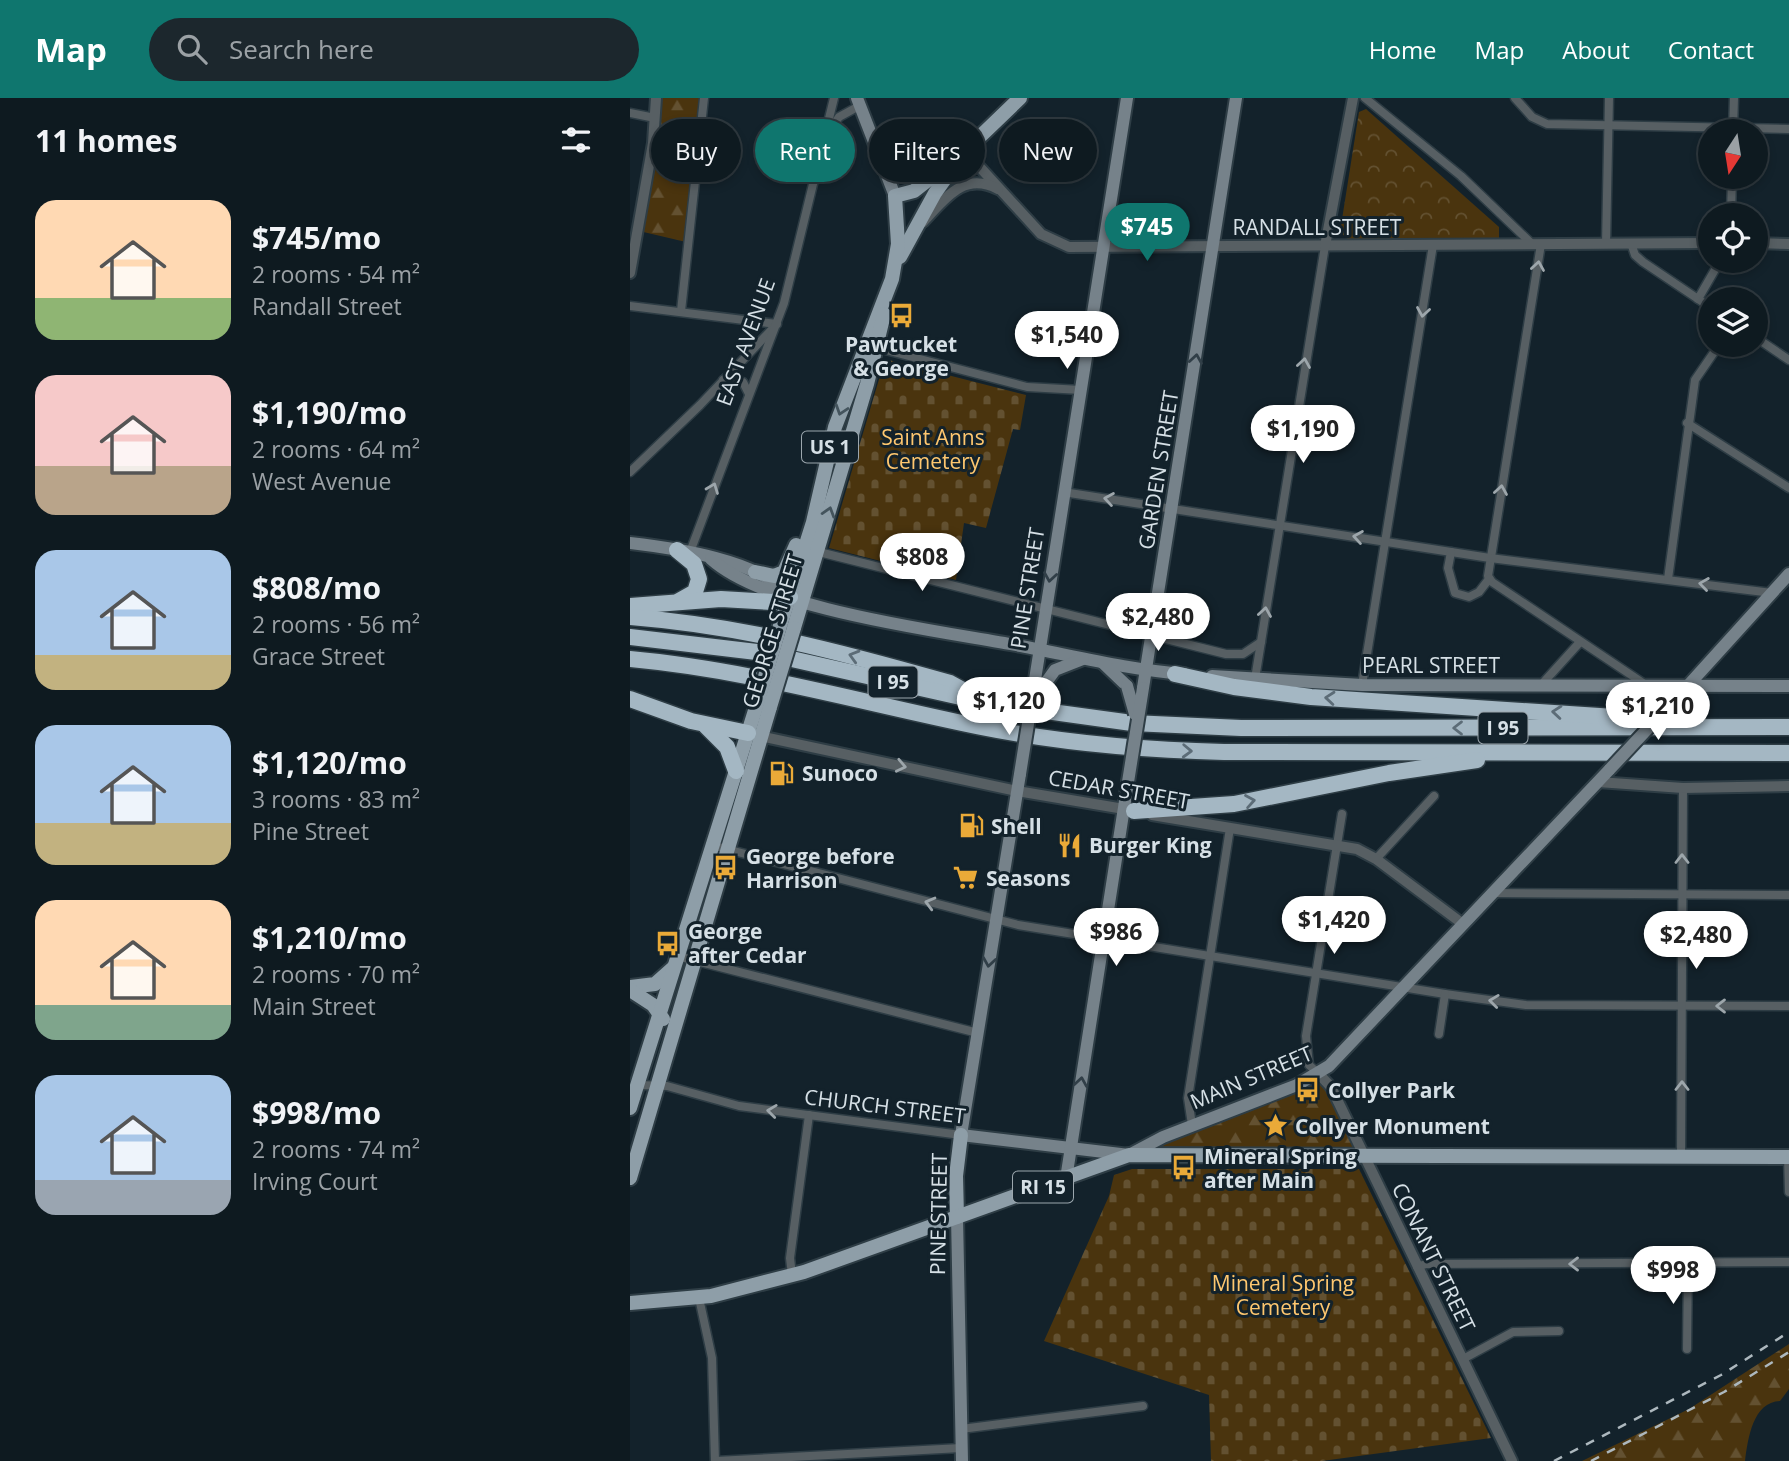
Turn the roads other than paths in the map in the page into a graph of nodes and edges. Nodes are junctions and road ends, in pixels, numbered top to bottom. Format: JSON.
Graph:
{"nodes":[{"id":1,"x":656,"y":98,"type":"edge"},
{"id":2,"x":704,"y":98,"type":"edge"},
{"id":3,"x":834,"y":98,"type":"edge"},
{"id":4,"x":1020,"y":98,"type":"edge"},
{"id":5,"x":1127,"y":98,"type":"edge"},
{"id":6,"x":1236,"y":98,"type":"edge"},
{"id":7,"x":1353,"y":98,"type":"edge"},
{"id":8,"x":1365,"y":98,"type":"edge"},
{"id":9,"x":1515,"y":98,"type":"edge"},
{"id":10,"x":1608,"y":98,"type":"edge"},
{"id":11,"x":1734,"y":98,"type":"edge"},
{"id":12,"x":860,"y":100,"type":"edge"},
{"id":13,"x":630,"y":113,"type":"edge"},
{"id":14,"x":655,"y":118,"type":"junction"},
{"id":15,"x":830,"y":119,"type":"edge"},
{"id":16,"x":838,"y":119,"type":"edge"},
{"id":17,"x":1733,"y":119,"type":"edge"},
{"id":18,"x":1608,"y":127,"type":"junction"},
{"id":19,"x":1698,"y":128,"type":"edge"},
{"id":20,"x":1768,"y":129,"type":"edge"},
{"id":21,"x":1789,"y":129,"type":"edge"},
{"id":22,"x":985,"y":132,"type":"edge"},
{"id":23,"x":985,"y":173,"type":"edge"},
{"id":24,"x":815,"y":182,"type":"edge"},
{"id":25,"x":925,"y":182,"type":"edge"},
{"id":26,"x":943,"y":182,"type":"edge"},
{"id":27,"x":1003,"y":192,"type":"junction"},
{"id":28,"x":895,"y":196,"type":"junction"},
{"id":29,"x":634,"y":221,"type":"edge"},
{"id":30,"x":913,"y":232,"type":"junction"},
{"id":31,"x":1631,"y":243,"type":"junction"},
{"id":32,"x":1698,"y":243,"type":"edge"},
{"id":33,"x":1768,"y":243,"type":"edge"},
{"id":34,"x":1536,"y":244,"type":"junction"},
{"id":35,"x":1606,"y":244,"type":"junction"},
{"id":36,"x":1789,"y":244,"type":"edge"},
{"id":37,"x":1433,"y":245,"type":"junction"},
{"id":38,"x":1325,"y":246,"type":"junction"},
{"id":39,"x":1214,"y":247,"type":"junction"},
{"id":40,"x":1103,"y":248,"type":"junction"},
{"id":41,"x":895,"y":268,"type":"junction"},
{"id":42,"x":630,"y":274,"type":"edge"},
{"id":43,"x":1698,"y":299,"type":"edge"},
{"id":44,"x":885,"y":301,"type":"junction"},
{"id":45,"x":630,"y":306,"type":"edge"},
{"id":46,"x":681,"y":311,"type":"junction"},
{"id":47,"x":777,"y":324,"type":"junction"},
{"id":48,"x":1768,"y":346,"type":"edge"},
{"id":49,"x":877,"y":348,"type":"junction"},
{"id":50,"x":1711,"y":357,"type":"edge"},
{"id":51,"x":1789,"y":360,"type":"edge"},
{"id":52,"x":723,"y":380,"type":"junction"},
{"id":53,"x":1081,"y":390,"type":"junction"},
{"id":54,"x":749,"y":394,"type":"junction"},
{"id":55,"x":1687,"y":423,"type":"junction"},
{"id":56,"x":828,"y":451,"type":"junction"},
{"id":57,"x":630,"y":472,"type":"edge"},
{"id":58,"x":1789,"y":488,"type":"edge"},
{"id":59,"x":1063,"y":492,"type":"junction"},
{"id":60,"x":1172,"y":509,"type":"junction"},
{"id":61,"x":1279,"y":525,"type":"junction"},
{"id":62,"x":1386,"y":542,"type":"junction"},
{"id":63,"x":630,"y":543,"type":"edge"},
{"id":64,"x":811,"y":550,"type":"junction"},
{"id":65,"x":683,"y":551,"type":"junction"},
{"id":66,"x":1451,"y":552,"type":"junction"},
{"id":67,"x":1490,"y":558,"type":"junction"},
{"id":68,"x":711,"y":559,"type":"junction"},
{"id":69,"x":755,"y":572,"type":"junction"},
{"id":70,"x":1789,"y":574,"type":"edge"},
{"id":71,"x":1489,"y":579,"type":"junction"},
{"id":72,"x":1668,"y":579,"type":"junction"},
{"id":73,"x":1772,"y":593,"type":"junction"},
{"id":74,"x":796,"y":599,"type":"junction"},
{"id":75,"x":673,"y":602,"type":"junction"},
{"id":76,"x":630,"y":606,"type":"edge"},
{"id":77,"x":1045,"y":609,"type":"junction"},
{"id":78,"x":630,"y":617,"type":"edge"},
{"id":79,"x":1151,"y":636,"type":"junction"},
{"id":80,"x":630,"y":637,"type":"edge"},
{"id":81,"x":1261,"y":642,"type":"junction"},
{"id":82,"x":1580,"y":642,"type":"junction"},
{"id":83,"x":1039,"y":649,"type":"junction"},
{"id":84,"x":630,"y":659,"type":"edge"},
{"id":85,"x":1093,"y":659,"type":"junction"},
{"id":86,"x":1146,"y":668,"type":"junction"},
{"id":87,"x":1175,"y":674,"type":"junction"},
{"id":88,"x":1255,"y":679,"type":"junction"},
{"id":89,"x":1542,"y":684,"type":"junction"},
{"id":90,"x":1362,"y":685,"type":"junction"},
{"id":91,"x":1646,"y":685,"type":"junction"},
{"id":92,"x":1789,"y":686,"type":"edge"},
{"id":93,"x":1684,"y":689,"type":"junction"},
{"id":94,"x":630,"y":699,"type":"edge"},
{"id":95,"x":987,"y":703,"type":"junction"},
{"id":96,"x":1031,"y":705,"type":"junction"},
{"id":97,"x":704,"y":724,"type":"junction"},
{"id":98,"x":1747,"y":727,"type":"junction"},
{"id":99,"x":1789,"y":727,"type":"edge"},
{"id":100,"x":1137,"y":728,"type":"junction"},
{"id":101,"x":755,"y":735,"type":"junction"},
{"id":102,"x":1537,"y":752,"type":"junction"},
{"id":103,"x":1789,"y":753,"type":"edge"},
{"id":104,"x":736,"y":771,"type":"junction"},
{"id":105,"x":1598,"y":782,"type":"junction"},
{"id":106,"x":1789,"y":786,"type":"edge"},
{"id":107,"x":1683,"y":788,"type":"junction"},
{"id":108,"x":1017,"y":791,"type":"junction"},
{"id":109,"x":1434,"y":796,"type":"dead end"},
{"id":110,"x":1129,"y":810,"type":"junction"},
{"id":111,"x":1342,"y":814,"type":"dead end"},
{"id":112,"x":1230,"y":828,"type":"junction"},
{"id":113,"x":1337,"y":844,"type":"junction"},
{"id":114,"x":711,"y":845,"type":"junction"},
{"id":115,"x":729,"y":851,"type":"junction"},
{"id":116,"x":1376,"y":859,"type":"junction"},
{"id":117,"x":1493,"y":893,"type":"junction"},
{"id":118,"x":1682,"y":895,"type":"junction"},
{"id":119,"x":1789,"y":895,"type":"edge"},
{"id":120,"x":996,"y":920,"type":"junction"},
{"id":121,"x":1463,"y":924,"type":"junction"},
{"id":122,"x":1104,"y":939,"type":"junction"},
{"id":123,"x":1210,"y":956,"type":"junction"},
{"id":124,"x":676,"y":960,"type":"junction"},
{"id":125,"x":695,"y":967,"type":"junction"},
{"id":126,"x":1316,"y":973,"type":"junction"},
{"id":127,"x":1403,"y":987,"type":"junction"},
{"id":128,"x":630,"y":989,"type":"edge"},
{"id":129,"x":1445,"y":994,"type":"junction"},
{"id":130,"x":1682,"y":1006,"type":"junction"},
{"id":131,"x":1789,"y":1006,"type":"edge"},
{"id":132,"x":660,"y":1014,"type":"junction"},
{"id":133,"x":978,"y":1034,"type":"junction"},
{"id":134,"x":1438,"y":1034,"type":"dead end"},
{"id":135,"x":669,"y":1051,"type":"junction"},
{"id":136,"x":1318,"y":1073,"type":"junction"},
{"id":137,"x":659,"y":1084,"type":"junction"},
{"id":138,"x":639,"y":1085,"type":"junction"},
{"id":139,"x":630,"y":1108,"type":"edge"},
{"id":140,"x":809,"y":1115,"type":"junction"},
{"id":141,"x":1192,"y":1125,"type":"junction"},
{"id":142,"x":961,"y":1135,"type":"junction"},
{"id":143,"x":1070,"y":1149,"type":"junction"},
{"id":144,"x":1681,"y":1154,"type":"junction"},
{"id":145,"x":1129,"y":1155,"type":"junction"},
{"id":146,"x":1364,"y":1157,"type":"junction"},
{"id":147,"x":1789,"y":1157,"type":"edge"},
{"id":148,"x":630,"y":1178,"type":"edge"},
{"id":149,"x":1066,"y":1179,"type":"junction"},
{"id":150,"x":1789,"y":1192,"type":"edge"},
{"id":151,"x":957,"y":1217,"type":"junction"},
{"id":152,"x":1688,"y":1262,"type":"junction"},
{"id":153,"x":1789,"y":1262,"type":"edge"},
{"id":154,"x":1418,"y":1267,"type":"junction"},
{"id":155,"x":792,"y":1275,"type":"junction"},
{"id":156,"x":699,"y":1298,"type":"junction"},
{"id":157,"x":630,"y":1303,"type":"edge"},
{"id":158,"x":1559,"y":1331,"type":"dead end"},
{"id":159,"x":1688,"y":1349,"type":"dead end"},
{"id":160,"x":1463,"y":1359,"type":"junction"},
{"id":161,"x":1143,"y":1406,"type":"dead end"},
{"id":162,"x":961,"y":1429,"type":"junction"},
{"id":163,"x":961,"y":1454,"type":"edge"},
{"id":164,"x":716,"y":1461,"type":"edge"},
{"id":165,"x":1512,"y":1461,"type":"edge"}],
"edges":[{"from":1,"to":14,"type":"street"},
{"from":2,"to":46,"type":"street"},
{"from":3,"to":15,"type":"street","name":"EAST AVENUE"},
{"from":4,"to":22,"type":"main road","number":"US 1"},
{"from":5,"to":40,"type":"main road","name":"PINE STREET"},
{"from":6,"to":39,"type":"main road","name":"GARDEN STREET"},
{"from":7,"to":38,"type":"street"},
{"from":8,"to":34,"type":"street"},
{"from":9,"to":18,"type":"street"},
{"from":10,"to":18,"type":"street"},
{"from":11,"to":17,"type":"street"},
{"from":12,"to":16,"type":"street","name":"EAST AVENUE"},
{"from":12,"to":28,"type":"main road","name":"GEORGE STREET"},
{"from":13,"to":14,"type":"street"},
{"from":14,"to":29,"type":"street"},
{"from":18,"to":19,"type":"street"},
{"from":18,"to":35,"type":"street"},
{"from":20,"to":21,"type":"street"},
{"from":23,"to":27,"type":"street","name":"RANDALL STREET"},
{"from":24,"to":47,"type":"street","name":"EAST AVENUE"},
{"from":25,"to":28,"type":"main road","number":"US 1"},
{"from":26,"to":30,"type":"main road","number":"US 1"},
{"from":27,"to":30,"type":"street"},
{"from":27,"to":40,"type":"street","name":"RANDALL STREET"},
{"from":28,"to":41,"type":"main road","name":"GEORGE STREET","number":"US 1"},
{"from":29,"to":42,"type":"street"},
{"from":30,"to":41,"type":"main road","number":"US 1"},
{"from":31,"to":32,"type":"street","name":"RANDALL STREET"},
{"from":31,"to":35,"type":"street","name":"RANDALL STREET"},
{"from":31,"to":43,"type":"street"},
{"from":33,"to":36,"type":"street"},
{"from":34,"to":35,"type":"street","name":"RANDALL STREET"},
{"from":34,"to":37,"type":"street","name":"RANDALL STREET"},
{"from":67,"to":34,"type":"street","one_way":true},
{"from":37,"to":38,"type":"street","name":"RANDALL STREET"},
{"from":37,"to":62,"type":"street","one_way":true},
{"from":38,"to":39,"type":"street","name":"RANDALL STREET"},
{"from":61,"to":38,"type":"street","one_way":true},
{"from":39,"to":40,"type":"street","name":"RANDALL STREET"},
{"from":60,"to":39,"type":"main road","name":"GARDEN STREET","one_way":true},
{"from":40,"to":53,"type":"main road","name":"PINE STREET"},
{"from":41,"to":44,"type":"main road","name":"GEORGE STREET","number":"US 1"},
{"from":44,"to":49,"type":"main road","name":"GEORGE STREET","number":"US 1"},
{"from":44,"to":56,"type":"main road","name":"GEORGE STREET","number":"US 1","one_way":true},
{"from":45,"to":46,"type":"street"},
{"from":46,"to":47,"type":"street"},
{"from":47,"to":52,"type":"street"},
{"from":47,"to":54,"type":"street","name":"EAST AVENUE"},
{"from":48,"to":51,"type":"street"},
{"from":49,"to":53,"type":"street"},
{"from":64,"to":49,"type":"main road","name":"GEORGE STREET","number":"US 1","one_way":true},
{"from":50,"to":55,"type":"street"},
{"from":52,"to":54,"type":"street"},
{"from":52,"to":57,"type":"street"},
{"from":53,"to":59,"type":"main road","name":"PINE STREET"},
{"from":65,"to":54,"type":"street","name":"EAST AVENUE","one_way":true},
{"from":55,"to":58,"type":"street"},
{"from":55,"to":72,"type":"street"},
{"from":56,"to":64,"type":"main road","name":"GEORGE STREET","number":"US 1"},
{"from":56,"to":69,"type":"main road"},
{"from":60,"to":59,"type":"street","one_way":true},
{"from":59,"to":77,"type":"main road","name":"PINE STREET","one_way":true},
{"from":60,"to":61,"type":"street"},
{"from":60,"to":79,"type":"main road","name":"GARDEN STREET"},
{"from":62,"to":61,"type":"street","one_way":true},
{"from":81,"to":61,"type":"street","one_way":true},
{"from":62,"to":66,"type":"street"},
{"from":62,"to":90,"type":"street"},
{"from":63,"to":65,"type":"main road"},
{"from":64,"to":74,"type":"main road","name":"GEORGE STREET","number":"US 1"},
{"from":64,"to":77,"type":"street"},
{"from":65,"to":68,"type":"main road"},
{"from":65,"to":75,"type":"highway"},
{"from":66,"to":67,"type":"street"},
{"from":66,"to":71,"type":"street"},
{"from":67,"to":71,"type":"street"},
{"from":67,"to":72,"type":"street"},
{"from":68,"to":69,"type":"main road"},
{"from":68,"to":74,"type":"main road","name":"PEARL STREET"},
{"from":69,"to":74,"type":"main road"},
{"from":70,"to":73,"type":"main road","name":"MAIN STREET"},
{"from":71,"to":82,"type":"street"},
{"from":73,"to":72,"type":"street","one_way":true},
{"from":73,"to":93,"type":"main road","name":"MAIN STREET"},
{"from":74,"to":75,"type":"highway"},
{"from":74,"to":83,"type":"main road","name":"PEARL STREET"},
{"from":74,"to":101,"type":"main road","name":"GEORGE STREET","bridge":true},
{"from":75,"to":76,"type":"highway"},
{"from":77,"to":79,"type":"street"},
{"from":77,"to":83,"type":"main road","name":"PINE STREET"},
{"from":95,"to":78,"type":"highway","one_way":true},
{"from":79,"to":81,"type":"street"},
{"from":79,"to":86,"type":"main road","name":"GARDEN STREET"},
{"from":80,"to":95,"type":"highway","number":"I 95"},
{"from":81,"to":88,"type":"street"},
{"from":82,"to":89,"type":"street"},
{"from":82,"to":91,"type":"street"},
{"from":83,"to":85,"type":"main road","name":"PEARL STREET"},
{"from":83,"to":96,"type":"main road","name":"PINE STREET"},
{"from":84,"to":102,"type":"highway","number":"I 95","one_way":true},
{"from":85,"to":86,"type":"main road","name":"PEARL STREET"},
{"from":85,"to":96,"type":"main road"},
{"from":85,"to":100,"type":"main road","bridge":true},
{"from":86,"to":87,"type":"main road","name":"PEARL STREET"},
{"from":86,"to":100,"type":"main road","name":"GARDEN STREET","bridge":true},
{"from":87,"to":88,"type":"main road","name":"PEARL STREET"},
{"from":98,"to":87,"type":"highway","one_way":true},
{"from":88,"to":90,"type":"main road","name":"PEARL STREET"},
{"from":89,"to":90,"type":"main road","name":"PEARL STREET"},
{"from":89,"to":91,"type":"main road","name":"PEARL STREET"},
{"from":91,"to":93,"type":"main road","name":"PEARL STREET"},
{"from":92,"to":93,"type":"main road","name":"PEARL STREET"},
{"from":93,"to":105,"type":"main road","name":"MAIN STREET","bridge":true},
{"from":94,"to":97,"type":"highway"},
{"from":98,"to":95,"type":"highway","number":"I 95","one_way":true},
{"from":96,"to":108,"type":"main road","name":"PINE STREET","bridge":true},
{"from":97,"to":101,"type":"highway"},
{"from":97,"to":104,"type":"highway"},
{"from":98,"to":99,"type":"highway","number":"I 95"},
{"from":100,"to":110,"type":"main road","name":"GARDEN STREET","bridge":true},
{"from":101,"to":104,"type":"main road","name":"GEORGE STREET"},
{"from":101,"to":108,"type":"street","name":"CEDAR STREET","one_way":true},
{"from":101,"to":115,"type":"main road","name":"GEORGE STREET"},
{"from":102,"to":103,"type":"highway","number":"I 95"},
{"from":110,"to":102,"type":"highway","one_way":true},
{"from":104,"to":114,"type":"main road","name":"GEORGE STREET"},
{"from":105,"to":107,"type":"street"},
{"from":105,"to":117,"type":"main road","name":"MAIN STREET"},
{"from":106,"to":107,"type":"street"},
{"from":118,"to":107,"type":"street","one_way":true},
{"from":108,"to":110,"type":"street","name":"CEDAR STREET"},
{"from":108,"to":120,"type":"main road","name":"PINE STREET"},
{"from":109,"to":116,"type":"street"},
{"from":110,"to":112,"type":"street","name":"CEDAR STREET"},
{"from":110,"to":122,"type":"main road","name":"GARDEN STREET"},
{"from":111,"to":113,"type":"street"},
{"from":112,"to":113,"type":"street","name":"CEDAR STREET"},
{"from":112,"to":123,"type":"street"},
{"from":113,"to":116,"type":"street","name":"CEDAR STREET"},
{"from":113,"to":126,"type":"street"},
{"from":114,"to":115,"type":"street"},
{"from":114,"to":124,"type":"main road","name":"GEORGE STREET"},
{"from":120,"to":115,"type":"street","one_way":true},
{"from":115,"to":125,"type":"main road","name":"GEORGE STREET"},
{"from":116,"to":121,"type":"street","name":"CEDAR STREET"},
{"from":117,"to":118,"type":"street"},
{"from":117,"to":121,"type":"main road","name":"MAIN STREET"},
{"from":118,"to":119,"type":"street"},
{"from":118,"to":130,"type":"street"},
{"from":120,"to":122,"type":"street"},
{"from":120,"to":133,"type":"main road","name":"PINE STREET","one_way":true},
{"from":121,"to":127,"type":"main road","name":"MAIN STREET"},
{"from":122,"to":123,"type":"street"},
{"from":143,"to":122,"type":"main road","name":"GARDEN STREET","one_way":true},
{"from":123,"to":126,"type":"street"},
{"from":123,"to":141,"type":"street"},
{"from":124,"to":125,"type":"street"},
{"from":124,"to":128,"type":"main road"},
{"from":124,"to":132,"type":"main road","name":"GEORGE STREET"},
{"from":125,"to":133,"type":"street"},
{"from":125,"to":135,"type":"main road","name":"GEORGE STREET"},
{"from":126,"to":127,"type":"street"},
{"from":126,"to":136,"type":"street"},
{"from":127,"to":129,"type":"street"},
{"from":127,"to":136,"type":"main road","name":"MAIN STREET"},
{"from":128,"to":132,"type":"main road"},
{"from":130,"to":129,"type":"street","one_way":true},
{"from":129,"to":134,"type":"street"},
{"from":131,"to":130,"type":"street","one_way":true},
{"from":144,"to":130,"type":"street","one_way":true},
{"from":132,"to":135,"type":"main road"},
{"from":132,"to":138,"type":"main road","name":"GEORGE STREET"},
{"from":133,"to":142,"type":"main road","name":"PINE STREET"},
{"from":135,"to":137,"type":"main road","name":"GEORGE STREET"},
{"from":136,"to":141,"type":"main road","name":"MAIN STREET"},
{"from":136,"to":146,"type":"street","name":"CONANT STREET"},
{"from":137,"to":138,"type":"street","name":"CHURCH STREET"},
{"from":140,"to":137,"type":"street","name":"CHURCH STREET","one_way":true},
{"from":137,"to":148,"type":"main road","name":"GEORGE STREET"},
{"from":138,"to":139,"type":"main road","name":"GEORGE STREET"},
{"from":140,"to":142,"type":"street","name":"CHURCH STREET"},
{"from":140,"to":155,"type":"street"},
{"from":141,"to":145,"type":"main road","name":"MAIN STREET"},
{"from":142,"to":143,"type":"main road","name":"CHURCH STREET","number":"RI 15"},
{"from":142,"to":151,"type":"main road","name":"PINE STREET"},
{"from":143,"to":145,"type":"main road","name":"CHURCH STREET","number":"RI 15"},
{"from":143,"to":149,"type":"main road","name":"GARDEN STREET"},
{"from":144,"to":146,"type":"main road","number":"RI 15"},
{"from":144,"to":147,"type":"main road","number":"RI 15"},
{"from":145,"to":146,"type":"main road","number":"RI 15"},
{"from":145,"to":149,"type":"main road","name":"MAIN STREET","number":"RI 15"},
{"from":146,"to":154,"type":"street","name":"CONANT STREET"},
{"from":147,"to":150,"type":"street"},
{"from":149,"to":151,"type":"main road","name":"MAIN STREET","number":"RI 15"},
{"from":151,"to":155,"type":"main road","name":"MAIN STREET"},
{"from":151,"to":162,"type":"main road","name":"PINE STREET"},
{"from":152,"to":153,"type":"street"},
{"from":152,"to":154,"type":"street","one_way":true},
{"from":152,"to":159,"type":"street"},
{"from":154,"to":160,"type":"street","name":"CONANT STREET"},
{"from":155,"to":156,"type":"main road","name":"MAIN STREET"},
{"from":156,"to":157,"type":"main road","name":"MAIN STREET"},
{"from":156,"to":164,"type":"street"},
{"from":158,"to":160,"type":"street"},
{"from":160,"to":165,"type":"street","name":"CONANT STREET"},
{"from":161,"to":162,"type":"street"},
{"from":162,"to":163,"type":"main road","name":"PINE STREET"},
{"from":163,"to":164,"type":"street"}]}
